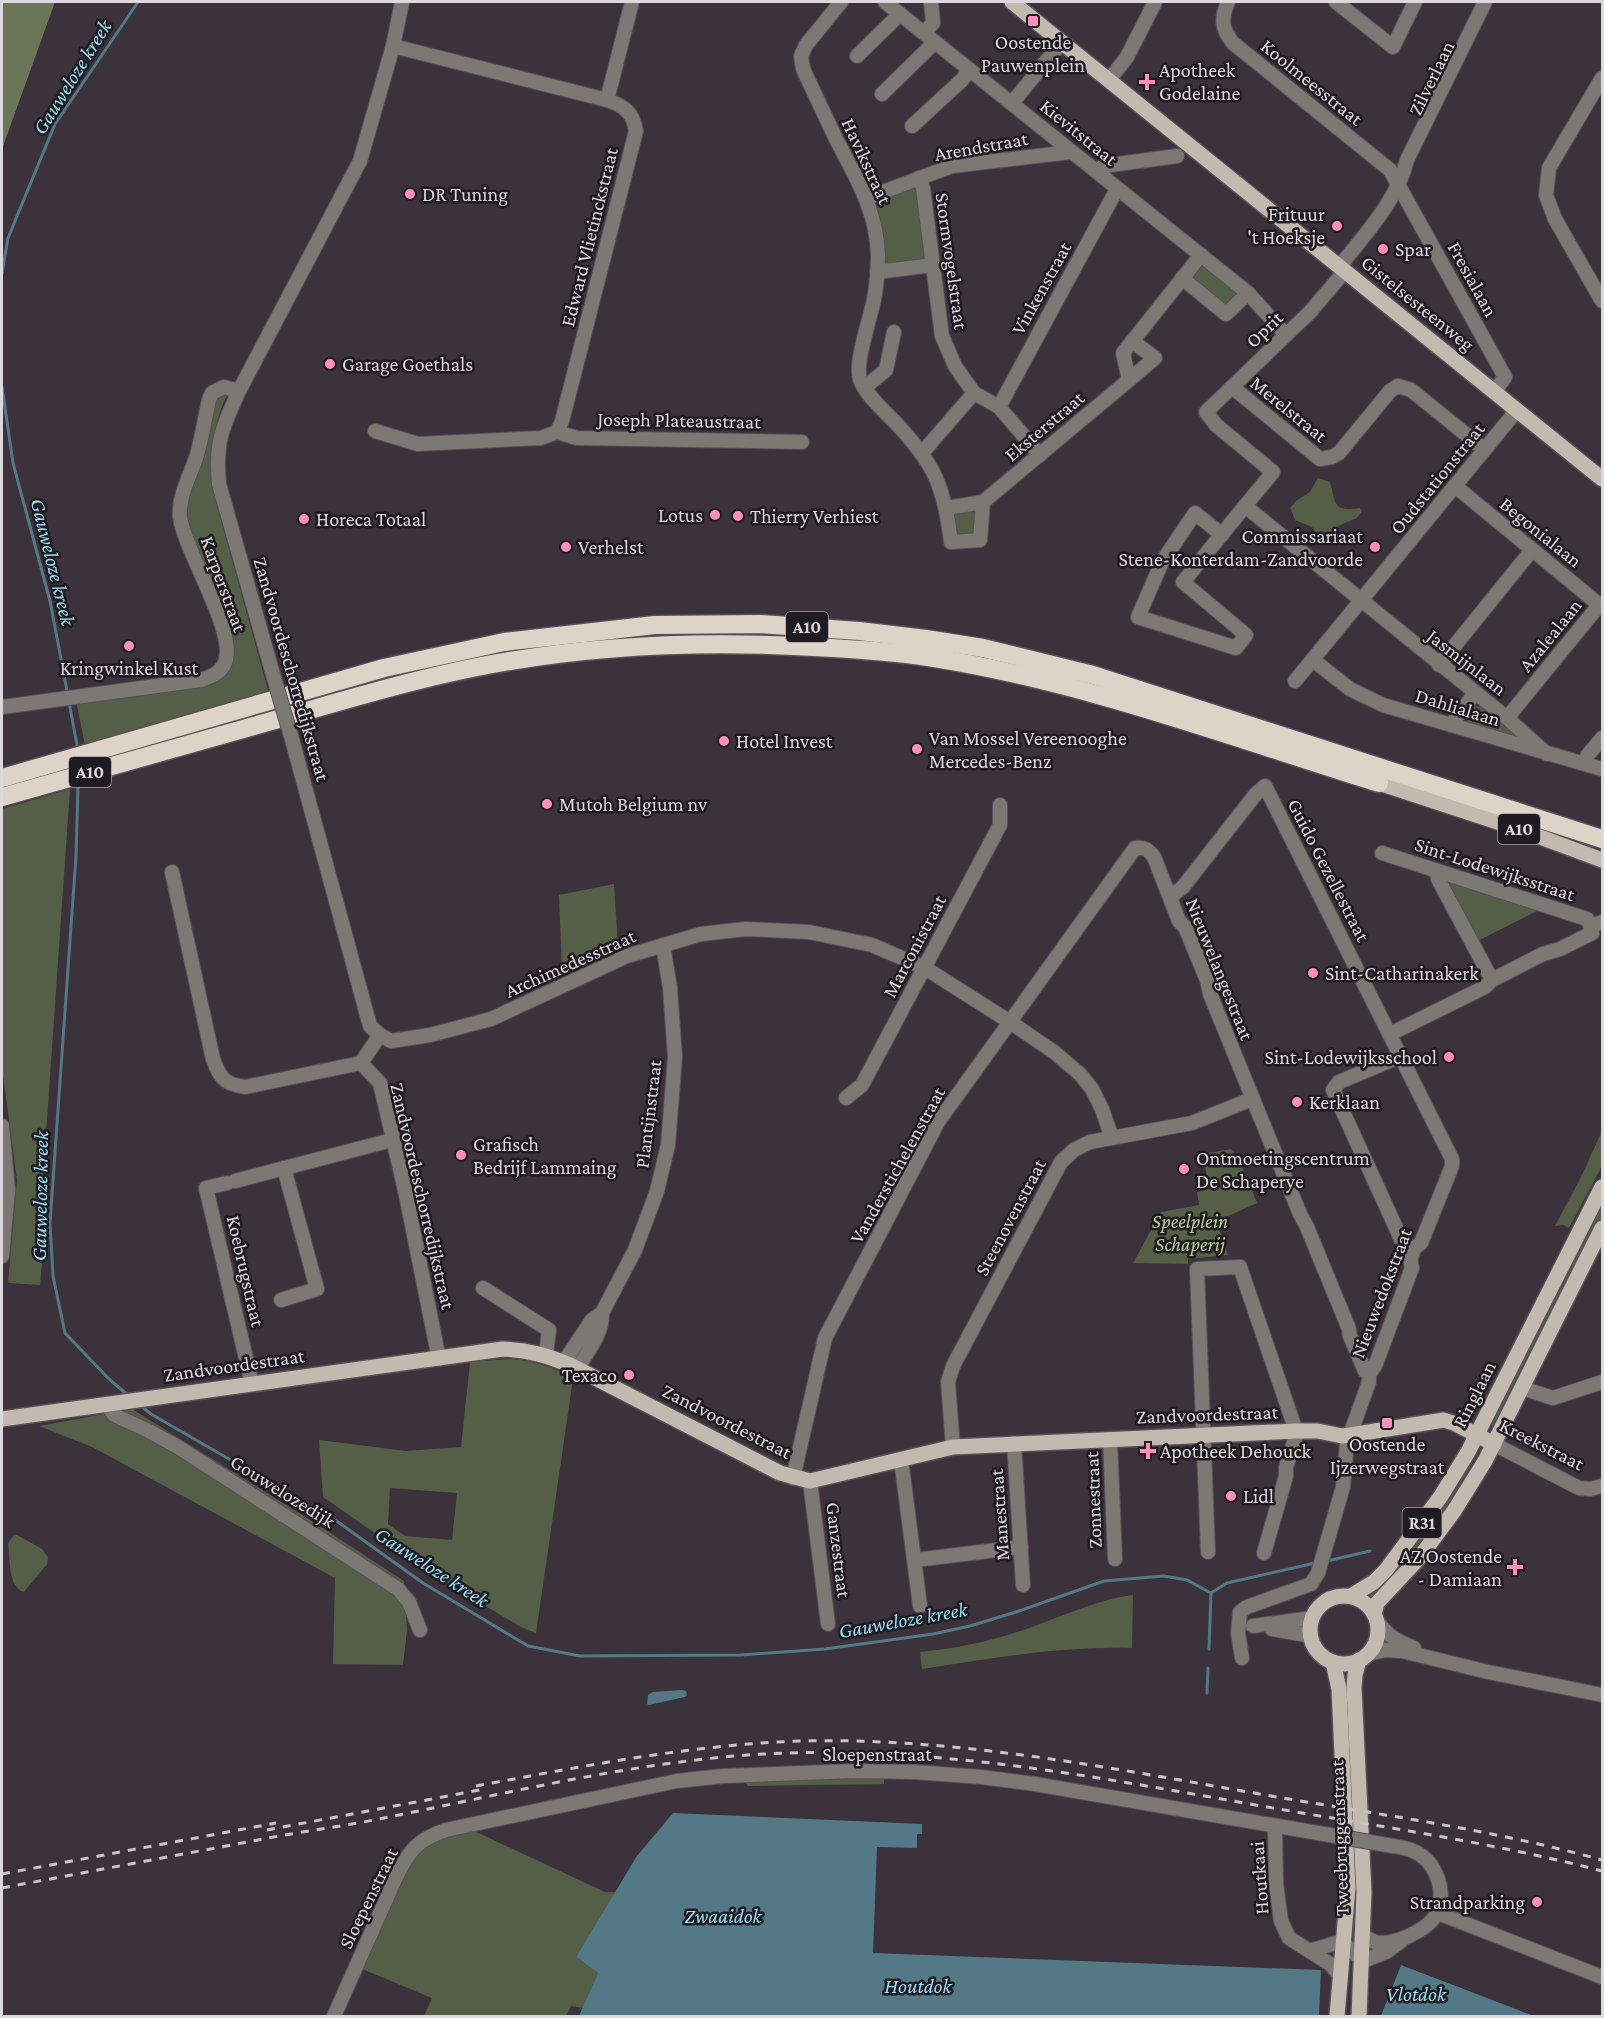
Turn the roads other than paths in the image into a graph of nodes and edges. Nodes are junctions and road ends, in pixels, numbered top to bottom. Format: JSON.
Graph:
{"nodes":[{"id":1,"x":402,"y":2,"type":"edge"},
{"id":2,"x":632,"y":2,"type":"edge"},
{"id":3,"x":841,"y":2,"type":"edge"},
{"id":4,"x":885,"y":2,"type":"edge"},
{"id":5,"x":931,"y":2,"type":"edge"},
{"id":6,"x":1012,"y":2,"type":"edge"},
{"id":7,"x":1155,"y":2,"type":"edge"},
{"id":8,"x":1228,"y":2,"type":"edge"},
{"id":9,"x":1336,"y":2,"type":"edge"},
{"id":10,"x":1415,"y":2,"type":"edge"},
{"id":11,"x":1485,"y":2,"type":"edge"},
{"id":12,"x":1491,"y":2,"type":"edge"},
{"id":13,"x":900,"y":14,"type":"junction"},
{"id":14,"x":930,"y":38,"type":"junction"},
{"id":15,"x":1062,"y":42,"type":"junction"},
{"id":16,"x":393,"y":46,"type":"junction"},
{"id":17,"x":856,"y":56,"type":"dead end"},
{"id":18,"x":969,"y":69,"type":"junction"},
{"id":19,"x":1602,"y":78,"type":"edge"},
{"id":20,"x":1109,"y":80,"type":"junction"},
{"id":21,"x":882,"y":94,"type":"dead end"},
{"id":22,"x":607,"y":100,"type":"junction"},
{"id":23,"x":1012,"y":103,"type":"junction"},
{"id":24,"x":912,"y":126,"type":"dead end"},
{"id":25,"x":1071,"y":152,"type":"junction"},
{"id":26,"x":1177,"y":156,"type":"dead end"},
{"id":27,"x":1404,"y":171,"type":"junction"},
{"id":28,"x":1098,"y":172,"type":"junction"},
{"id":29,"x":919,"y":178,"type":"junction"},
{"id":30,"x":1397,"y":184,"type":"junction"},
{"id":31,"x":1117,"y":189,"type":"junction"},
{"id":32,"x":867,"y":198,"type":"junction"},
{"id":33,"x":1201,"y":255,"type":"junction"},
{"id":34,"x":933,"y":265,"type":"junction"},
{"id":35,"x":1342,"y":269,"type":"junction"},
{"id":36,"x":877,"y":272,"type":"junction"},
{"id":37,"x":1182,"y":278,"type":"junction"},
{"id":38,"x":1598,"y":283,"type":"edge"},
{"id":39,"x":1248,"y":293,"type":"junction"},
{"id":40,"x":1602,"y":301,"type":"edge"},
{"id":41,"x":894,"y":332,"type":"dead end"},
{"id":42,"x":1286,"y":335,"type":"junction"},
{"id":43,"x":1132,"y":341,"type":"junction"},
{"id":44,"x":1129,"y":380,"type":"junction"},
{"id":45,"x":865,"y":387,"type":"junction"},
{"id":46,"x":1232,"y":387,"type":"junction"},
{"id":47,"x":239,"y":391,"type":"junction"},
{"id":48,"x":1494,"y":392,"type":"junction"},
{"id":49,"x":974,"y":393,"type":"junction"},
{"id":50,"x":999,"y":407,"type":"junction"},
{"id":51,"x":1517,"y":410,"type":"junction"},
{"id":52,"x":375,"y":431,"type":"dead end"},
{"id":53,"x":557,"y":432,"type":"junction"},
{"id":54,"x":802,"y":442,"type":"dead end"},
{"id":55,"x":1484,"y":449,"type":"junction"},
{"id":56,"x":922,"y":453,"type":"junction"},
{"id":57,"x":1040,"y":455,"type":"junction"},
{"id":58,"x":1602,"y":479,"type":"edge"},
{"id":59,"x":1455,"y":486,"type":"junction"},
{"id":60,"x":983,"y":502,"type":"junction"},
{"id":61,"x":1245,"y":506,"type":"junction"},
{"id":62,"x":947,"y":508,"type":"junction"},
{"id":63,"x":1222,"y":535,"type":"junction"},
{"id":64,"x":1532,"y":550,"type":"junction"},
{"id":65,"x":1361,"y":602,"type":"junction"},
{"id":66,"x":1601,"y":605,"type":"edge"},
{"id":67,"x":1314,"y":660,"type":"junction"},
{"id":68,"x":1439,"y":665,"type":"junction"},
{"id":69,"x":1295,"y":681,"type":"dead end"},
{"id":70,"x":1475,"y":693,"type":"junction"},
{"id":71,"x":2,"y":707,"type":"edge"},
{"id":72,"x":1507,"y":718,"type":"junction"},
{"id":73,"x":1451,"y":725,"type":"junction"},
{"id":74,"x":1602,"y":738,"type":"edge"},
{"id":75,"x":1547,"y":754,"type":"junction"},
{"id":76,"x":1586,"y":764,"type":"junction"},
{"id":77,"x":1602,"y":769,"type":"edge"},
{"id":78,"x":2,"y":778,"type":"edge"},
{"id":79,"x":1379,"y":783,"type":"joint"},
{"id":80,"x":2,"y":797,"type":"edge"},
{"id":81,"x":1000,"y":805,"type":"dead end"},
{"id":82,"x":1602,"y":839,"type":"edge"},
{"id":83,"x":1142,"y":847,"type":"joint"},
{"id":84,"x":1382,"y":853,"type":"dead end"},
{"id":85,"x":1600,"y":860,"type":"edge"},
{"id":86,"x":172,"y":872,"type":"dead end"},
{"id":87,"x":1437,"y":872,"type":"junction"},
{"id":88,"x":1170,"y":897,"type":"junction"},
{"id":89,"x":1597,"y":925,"type":"edge"},
{"id":90,"x":663,"y":945,"type":"junction"},
{"id":91,"x":925,"y":968,"type":"junction"},
{"id":92,"x":1492,"y":980,"type":"junction"},
{"id":93,"x":1010,"y":1022,"type":"junction"},
{"id":94,"x":1390,"y":1034,"type":"junction"},
{"id":95,"x":380,"y":1035,"type":"junction"},
{"id":96,"x":1401,"y":1056,"type":"junction"},
{"id":97,"x":361,"y":1063,"type":"junction"},
{"id":98,"x":846,"y":1098,"type":"dead end"},
{"id":99,"x":1252,"y":1099,"type":"junction"},
{"id":100,"x":2,"y":1126,"type":"edge"},
{"id":101,"x":1112,"y":1138,"type":"junction"},
{"id":102,"x":392,"y":1140,"type":"junction"},
{"id":103,"x":1452,"y":1166,"type":"joint"},
{"id":104,"x":284,"y":1168,"type":"junction"},
{"id":105,"x":1602,"y":1187,"type":"edge"},
{"id":106,"x":1602,"y":1228,"type":"edge"},
{"id":107,"x":1412,"y":1255,"type":"junction"},
{"id":108,"x":2,"y":1256,"type":"edge"},
{"id":109,"x":483,"y":1288,"type":"dead end"},
{"id":110,"x":281,"y":1300,"type":"dead end"},
{"id":111,"x":546,"y":1354,"type":"junction"},
{"id":112,"x":439,"y":1359,"type":"junction"},
{"id":113,"x":572,"y":1366,"type":"junction"},
{"id":114,"x":1369,"y":1374,"type":"junction"},
{"id":115,"x":1602,"y":1382,"type":"edge"},
{"id":116,"x":252,"y":1384,"type":"junction"},
{"id":117,"x":1522,"y":1388,"type":"junction"},
{"id":118,"x":111,"y":1403,"type":"junction"},
{"id":119,"x":2,"y":1419,"type":"edge"},
{"id":120,"x":1296,"y":1431,"type":"junction"},
{"id":121,"x":1476,"y":1434,"type":"junction"},
{"id":122,"x":1203,"y":1435,"type":"junction"},
{"id":123,"x":1350,"y":1435,"type":"junction"},
{"id":124,"x":1110,"y":1439,"type":"junction"},
{"id":125,"x":1014,"y":1443,"type":"junction"},
{"id":126,"x":1494,"y":1444,"type":"junction"},
{"id":127,"x":953,"y":1447,"type":"junction"},
{"id":128,"x":901,"y":1459,"type":"junction"},
{"id":129,"x":793,"y":1478,"type":"junction"},
{"id":130,"x":810,"y":1481,"type":"junction"},
{"id":131,"x":1596,"y":1487,"type":"edge"},
{"id":132,"x":1021,"y":1547,"type":"junction"},
{"id":133,"x":1208,"y":1552,"type":"dead end"},
{"id":134,"x":1264,"y":1553,"type":"dead end"},
{"id":135,"x":1115,"y":1559,"type":"dead end"},
{"id":136,"x":915,"y":1560,"type":"junction"},
{"id":137,"x":1023,"y":1585,"type":"dead end"},
{"id":138,"x":1351,"y":1596,"type":"junction"},
{"id":139,"x":920,"y":1606,"type":"dead end"},
{"id":140,"x":1375,"y":1617,"type":"junction"},
{"id":141,"x":1312,"y":1618,"type":"junction"},
{"id":142,"x":828,"y":1624,"type":"dead end"},
{"id":143,"x":420,"y":1630,"type":"dead end"},
{"id":144,"x":1311,"y":1636,"type":"junction"},
{"id":145,"x":1363,"y":1657,"type":"junction"},
{"id":146,"x":1242,"y":1658,"type":"dead end"},
{"id":147,"x":1333,"y":1662,"type":"junction"},
{"id":148,"x":1446,"y":1662,"type":"junction"},
{"id":149,"x":1602,"y":1695,"type":"edge"},
{"id":150,"x":1275,"y":1826,"type":"junction"},
{"id":151,"x":1438,"y":1913,"type":"junction"},
{"id":152,"x":1362,"y":1936,"type":"junction"},
{"id":153,"x":1402,"y":1940,"type":"junction"},
{"id":154,"x":1343,"y":1942,"type":"junction"},
{"id":155,"x":1310,"y":1950,"type":"junction"},
{"id":156,"x":1361,"y":1958,"type":"junction"},
{"id":157,"x":1340,"y":1975,"type":"junction"},
{"id":158,"x":1602,"y":1977,"type":"edge"},
{"id":159,"x":334,"y":2016,"type":"edge"},
{"id":160,"x":1337,"y":2016,"type":"edge"},
{"id":161,"x":1359,"y":2016,"type":"edge"}],
"edges":[{"from":1,"to":16,"type":"street","name":"Zandvoordeschorredijkstraat"},
{"from":2,"to":22,"type":"street"},
{"from":3,"to":32,"type":"street","name":"Havikstraat"},
{"from":4,"to":13,"type":"street","name":"Kievitstraat"},
{"from":5,"to":14,"type":"street"},
{"from":6,"to":15,"type":"main road","name":"Gistelsesteenweg"},
{"from":7,"to":20,"type":"street"},
{"from":8,"to":30,"type":"street","name":"Koolmeesstraat"},
{"from":9,"to":10,"type":"street"},
{"from":11,"to":27,"type":"street","name":"Zilverlaan"},
{"from":12,"to":27,"type":"street","name":"Zilverlaan"},
{"from":13,"to":14,"type":"street","name":"Kievitstraat"},
{"from":13,"to":17,"type":"street"},
{"from":14,"to":18,"type":"street","name":"Kievitstraat"},
{"from":14,"to":21,"type":"street"},
{"from":15,"to":20,"type":"main road","name":"Gistelsesteenweg"},
{"from":15,"to":23,"type":"street"},
{"from":16,"to":22,"type":"street","name":"Edward Vlietinckstraat"},
{"from":16,"to":47,"type":"street","name":"Zandvoordeschorredijkstraat"},
{"from":18,"to":23,"type":"street","name":"Kievitstraat"},
{"from":18,"to":24,"type":"street"},
{"from":19,"to":38,"type":"street"},
{"from":20,"to":35,"type":"main road","name":"Gistelsesteenweg"},
{"from":22,"to":53,"type":"street","name":"Edward Vlietinckstraat"},
{"from":23,"to":25,"type":"street","name":"Kievitstraat"},
{"from":25,"to":28,"type":"street","name":"Kievitstraat"},
{"from":25,"to":29,"type":"street","name":"Arendstraat"},
{"from":26,"to":28,"type":"street"},
{"from":27,"to":30,"type":"street","name":"Zilverlaan"},
{"from":28,"to":31,"type":"street","name":"Kievitstraat"},
{"from":29,"to":32,"type":"street","name":"Arendstraat"},
{"from":29,"to":34,"type":"street","name":"Stormvogelstraat"},
{"from":30,"to":35,"type":"street","name":"Zilverlaan"},
{"from":30,"to":48,"type":"street","name":"Fresialaan"},
{"from":31,"to":33,"type":"street","name":"Kievitstraat"},
{"from":31,"to":50,"type":"street","name":"Vinkenstraat"},
{"from":32,"to":36,"type":"street","name":"Havikstraat"},
{"from":33,"to":37,"type":"street"},
{"from":33,"to":39,"type":"street","name":"Kievitstraat"},
{"from":34,"to":36,"type":"street"},
{"from":34,"to":49,"type":"street","name":"Stormvogelstraat"},
{"from":35,"to":42,"type":"street","name":"Oprit"},
{"from":35,"to":48,"type":"main road","name":"Gistelsesteenweg"},
{"from":36,"to":45,"type":"street","name":"Havikstraat"},
{"from":37,"to":39,"type":"street"},
{"from":37,"to":43,"type":"street"},
{"from":38,"to":40,"type":"street"},
{"from":39,"to":42,"type":"street","name":"Kievitstraat"},
{"from":41,"to":45,"type":"street"},
{"from":42,"to":46,"type":"street","name":"Oprit"},
{"from":43,"to":44,"type":"street"},
{"from":43,"to":44,"type":"street","name":"Eksterstraat"},
{"from":44,"to":57,"type":"street","name":"Eksterstraat"},
{"from":45,"to":56,"type":"street","name":"Havikstraat"},
{"from":46,"to":55,"type":"street","name":"Merelstraat"},
{"from":46,"to":61,"type":"street","name":"Oprit"},
{"from":47,"to":71,"type":"street","name":"Karperstraat"},
{"from":47,"to":95,"type":"street","name":"Zandvoordeschorredijkstraat","bridge":true},
{"from":48,"to":51,"type":"main road","name":"Gistelsesteenweg"},
{"from":49,"to":50,"type":"street","name":"Stormvogelstraat"},
{"from":49,"to":56,"type":"street"},
{"from":50,"to":57,"type":"street","name":"Stormvogelstraat"},
{"from":51,"to":55,"type":"street","name":"Oudstationstraat"},
{"from":51,"to":58,"type":"main road","name":"Gistelsesteenweg"},
{"from":52,"to":53,"type":"street"},
{"from":53,"to":54,"type":"street","name":"Joseph Plateaustraat"},
{"from":55,"to":59,"type":"street","name":"Oudstationstraat"},
{"from":56,"to":62,"type":"street","name":"Havikstraat"},
{"from":57,"to":60,"type":"street","name":"Eksterstraat"},
{"from":59,"to":64,"type":"street","name":"Begonialaan"},
{"from":59,"to":65,"type":"street","name":"Oudstationstraat"},
{"from":60,"to":62,"type":"street"},
{"from":60,"to":62,"type":"street"},
{"from":61,"to":63,"type":"street"},
{"from":61,"to":65,"type":"street","name":"Jasmijnlaan"},
{"from":63,"to":63,"type":"street"},
{"from":64,"to":66,"type":"street","name":"Begonialaan"},
{"from":64,"to":68,"type":"street"},
{"from":65,"to":67,"type":"street","name":"Oudstationstraat"},
{"from":65,"to":68,"type":"street","name":"Jasmijnlaan"},
{"from":66,"to":72,"type":"street","name":"Azalealaan"},
{"from":67,"to":69,"type":"street","name":"Oudstationstraat"},
{"from":67,"to":73,"type":"street","name":"Dahlialaan"},
{"from":68,"to":70,"type":"street","name":"Jasmijnlaan"},
{"from":70,"to":72,"type":"street","name":"Jasmijnlaan"},
{"from":70,"to":73,"type":"street"},
{"from":72,"to":75,"type":"street","name":"Jasmijnlaan"},
{"from":73,"to":75,"type":"street","name":"Dahlialaan"},
{"from":74,"to":76,"type":"street"},
{"from":75,"to":76,"type":"street","name":"Dahlialaan"},
{"from":76,"to":77,"type":"street","name":"Dahlialaan"},
{"from":78,"to":82,"type":"highway","number":"A10"},
{"from":79,"to":80,"type":"highway","number":"A10"},
{"from":79,"to":85,"type":"main road","number":"A10"},
{"from":81,"to":91,"type":"street","name":"Marconistraat"},
{"from":83,"to":88,"type":"street","name":"Nieuwelangestraat"},
{"from":83,"to":93,"type":"street","name":"Vanderstichelenstraat"},
{"from":84,"to":87,"type":"street","name":"Sint-Lodewijksstraat"},
{"from":86,"to":97,"type":"street"},
{"from":87,"to":89,"type":"street","name":"Sint-Lodewijksstraat"},
{"from":87,"to":92,"type":"street"},
{"from":88,"to":94,"type":"street","name":"Guido Gezellestraat"},
{"from":88,"to":99,"type":"street","name":"Nieuwelangestraat"},
{"from":89,"to":92,"type":"street"},
{"from":90,"to":91,"type":"street","name":"Archimedesstraat"},
{"from":90,"to":95,"type":"street","name":"Archimedesstraat"},
{"from":90,"to":113,"type":"street","name":"Plantijnstraat"},
{"from":91,"to":93,"type":"street","name":"Archimedesstraat"},
{"from":91,"to":98,"type":"street","name":"Marconistraat"},
{"from":92,"to":94,"type":"street"},
{"from":93,"to":101,"type":"street","name":"Archimedesstraat"},
{"from":93,"to":129,"type":"street","name":"Vanderstichelenstraat"},
{"from":94,"to":96,"type":"street","name":"Guido Gezellestraat"},
{"from":95,"to":97,"type":"street"},
{"from":96,"to":103,"type":"street","name":"Guido Gezellestraat"},
{"from":96,"to":107,"type":"street"},
{"from":97,"to":102,"type":"street","name":"Zandvoordeschorredijkstraat"},
{"from":99,"to":101,"type":"street","name":"Steenovenstraat"},
{"from":99,"to":114,"type":"street","name":"Nieuwelangestraat"},
{"from":100,"to":108,"type":"street"},
{"from":101,"to":127,"type":"street","name":"Steenovenstraat"},
{"from":102,"to":104,"type":"street","name":"Koebrugstraat"},
{"from":102,"to":112,"type":"street","name":"Zandvoordeschorredijkstraat"},
{"from":103,"to":107,"type":"street","name":"Nieuwedokstraat"},
{"from":104,"to":110,"type":"street"},
{"from":104,"to":116,"type":"street","name":"Koebrugstraat"},
{"from":105,"to":121,"type":"main road","name":"Ringlaan","number":"R31"},
{"from":106,"to":117,"type":"main road","name":"Ringlaan","number":"R31"},
{"from":107,"to":114,"type":"street","name":"Nieuwedokstraat"},
{"from":109,"to":111,"type":"street"},
{"from":111,"to":112,"type":"main road","name":"Zandvoordestraat"},
{"from":111,"to":113,"type":"main road","name":"Zandvoordestraat"},
{"from":112,"to":116,"type":"main road","name":"Zandvoordestraat"},
{"from":113,"to":129,"type":"main road","name":"Zandvoordestraat"},
{"from":114,"to":123,"type":"street","name":"Nieuwedokstraat"},
{"from":115,"to":117,"type":"street"},
{"from":116,"to":118,"type":"main road","name":"Zandvoordestraat"},
{"from":117,"to":126,"type":"main road","name":"Ringlaan","number":"R31"},
{"from":118,"to":119,"type":"main road","name":"Zandvoordestraat"},
{"from":118,"to":143,"type":"street","name":"Gouwelozedijk"},
{"from":120,"to":122,"type":"main road","name":"Zandvoordestraat"},
{"from":120,"to":122,"type":"street"},
{"from":120,"to":123,"type":"main road","name":"Zandvoordestraat"},
{"from":120,"to":134,"type":"street"},
{"from":121,"to":123,"type":"main road","name":"Zandvoordestraat"},
{"from":121,"to":126,"type":"main road","name":"Kreekstraat"},
{"from":121,"to":138,"type":"main road","name":"Ringlaan","number":"R31"},
{"from":122,"to":124,"type":"main road","name":"Zandvoordestraat"},
{"from":122,"to":133,"type":"street"},
{"from":123,"to":146,"type":"street","name":"Nieuwedokstraat"},
{"from":124,"to":125,"type":"main road","name":"Zandvoordestraat"},
{"from":124,"to":135,"type":"street","name":"Zonnestraat"},
{"from":125,"to":127,"type":"main road","name":"Zandvoordestraat"},
{"from":125,"to":132,"type":"street","name":"Manestraat"},
{"from":126,"to":131,"type":"street","name":"Kreekstraat"},
{"from":126,"to":140,"type":"main road","name":"Ringlaan","number":"R31"},
{"from":127,"to":128,"type":"main road","name":"Zandvoordestraat"},
{"from":128,"to":130,"type":"main road","name":"Zandvoordestraat"},
{"from":128,"to":136,"type":"street"},
{"from":129,"to":130,"type":"main road","name":"Zandvoordestraat"},
{"from":130,"to":142,"type":"street","name":"Ganzestraat"},
{"from":132,"to":136,"type":"street"},
{"from":132,"to":137,"type":"street","name":"Manestraat"},
{"from":136,"to":139,"type":"street"},
{"from":138,"to":140,"type":"main road"},
{"from":138,"to":141,"type":"main road","number":"R31"},
{"from":140,"to":145,"type":"main road","number":"R31"},
{"from":140,"to":148,"type":"street"},
{"from":141,"to":144,"type":"main road"},
{"from":141,"to":144,"type":"street"},
{"from":144,"to":147,"type":"main road"},
{"from":145,"to":147,"type":"main road"},
{"from":145,"to":148,"type":"street"},
{"from":145,"to":152,"type":"main road","name":"Tweebruggenstraat","number":"R31"},
{"from":147,"to":154,"type":"main road","name":"Tweebruggenstraat"},
{"from":148,"to":149,"type":"street"},
{"from":150,"to":151,"type":"street","name":"Sloepenstraat","bridge":true},
{"from":150,"to":155,"type":"street","name":"Houtkaai"},
{"from":150,"to":159,"type":"street","name":"Sloepenstraat"},
{"from":151,"to":153,"type":"street"},
{"from":151,"to":158,"type":"street"},
{"from":152,"to":153,"type":"street"},
{"from":152,"to":156,"type":"main road","name":"Tweebruggenstraat","number":"R31"},
{"from":153,"to":156,"type":"street"},
{"from":154,"to":155,"type":"street"},
{"from":154,"to":156,"type":"street"},
{"from":154,"to":157,"type":"main road","name":"Tweebruggenstraat"},
{"from":155,"to":157,"type":"street","name":"Houtkaai"},
{"from":156,"to":161,"type":"main road","name":"Tweebruggenstraat","number":"R31"},
{"from":157,"to":160,"type":"main road","name":"Tweebruggenstraat"}]}
